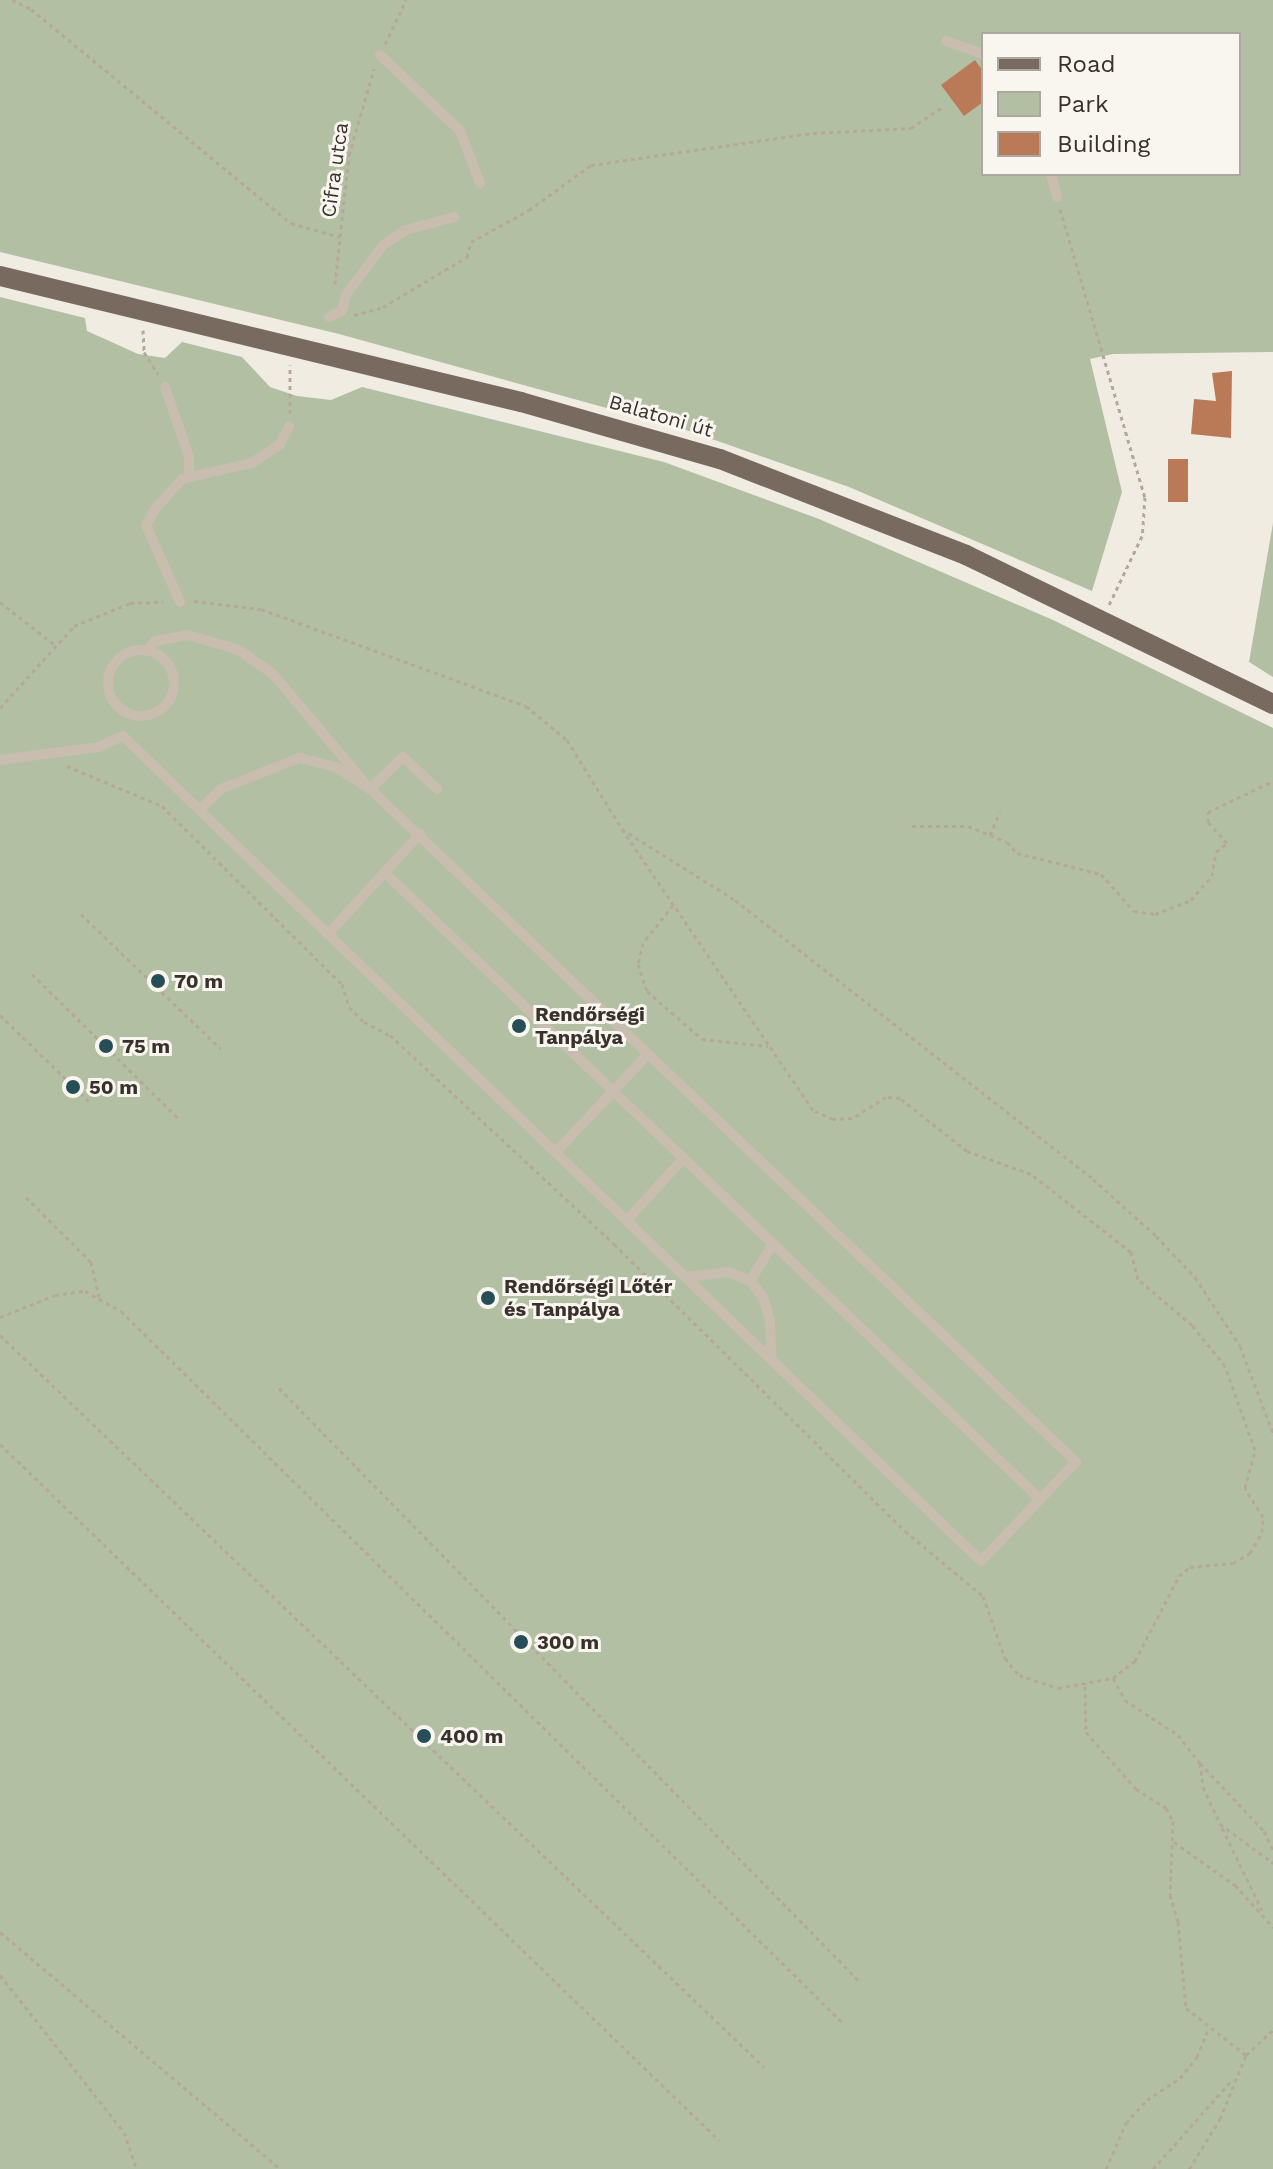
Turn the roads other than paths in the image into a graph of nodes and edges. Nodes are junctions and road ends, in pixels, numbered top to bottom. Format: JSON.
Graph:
{"nodes":[{"id":1,"x":946,"y":41,"type":"dead end"},
{"id":2,"x":981,"y":53,"type":"edge"},
{"id":3,"x":380,"y":55,"type":"road end"},
{"id":4,"x":1052,"y":176,"type":"edge"},
{"id":5,"x":480,"y":183,"type":"dead end"},
{"id":6,"x":1057,"y":197,"type":"road end"},
{"id":7,"x":454,"y":217,"type":"dead end"},
{"id":8,"x":0,"y":276,"type":"edge"},
{"id":9,"x":329,"y":317,"type":"road end"},
{"id":10,"x":165,"y":387,"type":"road end"},
{"id":11,"x":289,"y":426,"type":"road end"},
{"id":12,"x":189,"y":476,"type":"junction"},
{"id":13,"x":180,"y":602,"type":"road end"},
{"id":14,"x":147,"y":651,"type":"junction"},
{"id":15,"x":1273,"y":704,"type":"edge"},
{"id":16,"x":129,"y":715,"type":"junction"},
{"id":17,"x":123,"y":736,"type":"junction"},
{"id":18,"x":0,"y":760,"type":"edge"},
{"id":19,"x":370,"y":789,"type":"junction"},
{"id":20,"x":437,"y":789,"type":"dead end"},
{"id":21,"x":199,"y":810,"type":"junction"},
{"id":22,"x":420,"y":834,"type":"junction"},
{"id":23,"x":384,"y":872,"type":"junction"},
{"id":24,"x":328,"y":934,"type":"junction"},
{"id":25,"x":646,"y":1056,"type":"junction"},
{"id":26,"x":613,"y":1091,"type":"junction"},
{"id":27,"x":556,"y":1152,"type":"junction"},
{"id":28,"x":684,"y":1158,"type":"junction"},
{"id":29,"x":627,"y":1220,"type":"junction"},
{"id":30,"x":773,"y":1244,"type":"junction"},
{"id":31,"x":686,"y":1277,"type":"junction"},
{"id":32,"x":750,"y":1281,"type":"junction"},
{"id":33,"x":771,"y":1358,"type":"junction"},
{"id":34,"x":1040,"y":1499,"type":"junction"}],
"edges":[{"from":1,"to":2,"type":"lane"},
{"from":3,"to":5,"type":"lane"},
{"from":4,"to":6,"type":"lane"},
{"from":7,"to":9,"type":"lane"},
{"from":8,"to":15,"type":"main road","name":"Balatoni út"},
{"from":10,"to":12,"type":"lane"},
{"from":11,"to":12,"type":"lane"},
{"from":12,"to":13,"type":"lane"},
{"from":14,"to":16,"type":"lane"},
{"from":14,"to":16,"type":"lane"},
{"from":14,"to":19,"type":"lane"},
{"from":16,"to":17,"type":"lane"},
{"from":17,"to":18,"type":"lane"},
{"from":17,"to":21,"type":"lane"},
{"from":19,"to":20,"type":"lane"},
{"from":19,"to":21,"type":"lane"},
{"from":19,"to":22,"type":"lane"},
{"from":21,"to":24,"type":"lane"},
{"from":22,"to":23,"type":"lane"},
{"from":22,"to":25,"type":"lane"},
{"from":23,"to":24,"type":"lane"},
{"from":23,"to":26,"type":"lane"},
{"from":24,"to":27,"type":"lane"},
{"from":25,"to":26,"type":"lane"},
{"from":25,"to":34,"type":"lane"},
{"from":26,"to":27,"type":"lane"},
{"from":26,"to":28,"type":"lane"},
{"from":27,"to":29,"type":"lane"},
{"from":28,"to":29,"type":"lane"},
{"from":28,"to":30,"type":"lane"},
{"from":29,"to":31,"type":"lane"},
{"from":30,"to":32,"type":"lane"},
{"from":30,"to":34,"type":"lane"},
{"from":31,"to":32,"type":"lane"},
{"from":31,"to":33,"type":"lane"},
{"from":32,"to":33,"type":"lane"},
{"from":33,"to":34,"type":"lane"}]}
